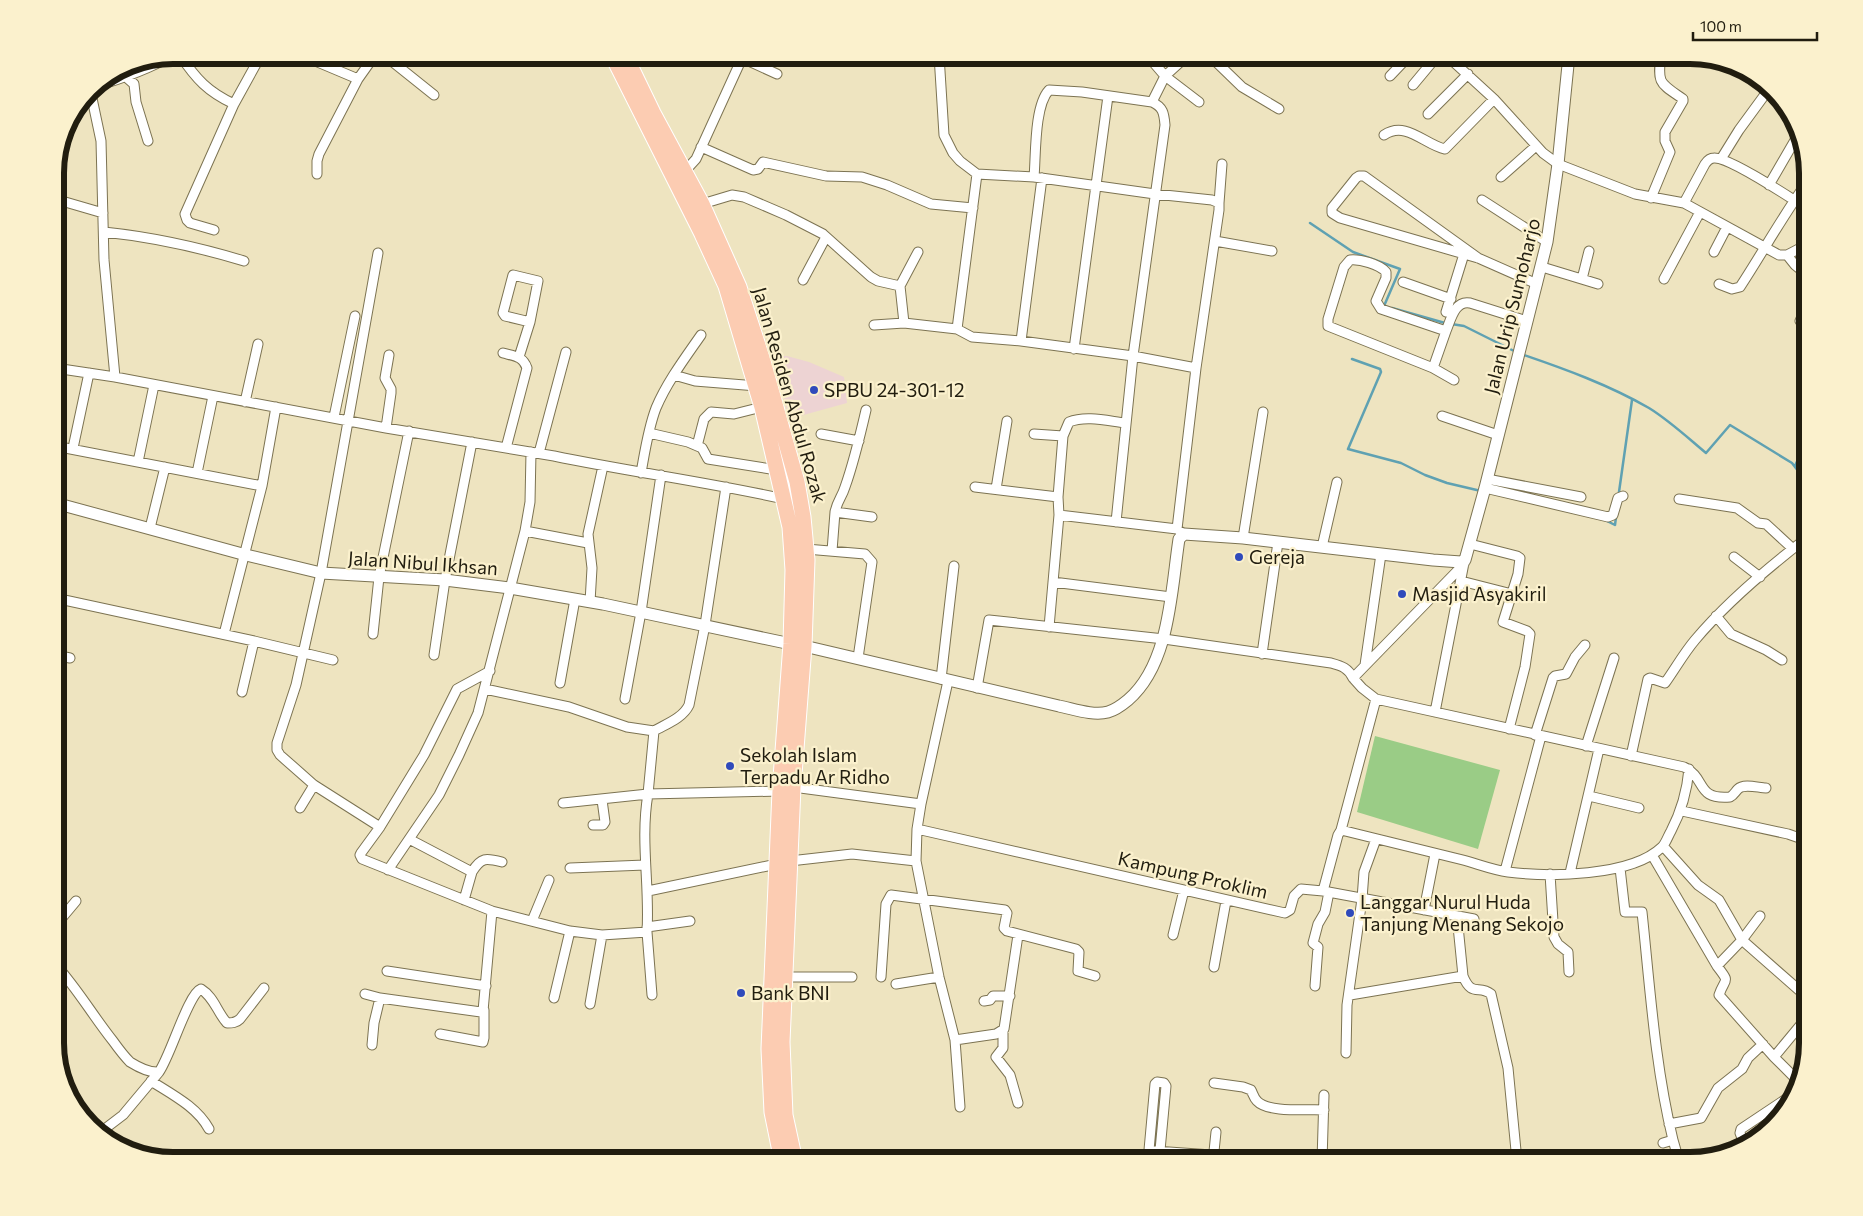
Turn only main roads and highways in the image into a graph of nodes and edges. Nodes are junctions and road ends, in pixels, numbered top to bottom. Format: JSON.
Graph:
{"nodes":[{"id":1,"x":616,"y":64,"type":"edge"},
{"id":2,"x":629,"y":64,"type":"edge"},
{"id":3,"x":798,"y":645,"type":"junction"},
{"id":4,"x":784,"y":863,"type":"junction"},
{"id":5,"x":780,"y":1152,"type":"edge"},
{"id":6,"x":793,"y":1152,"type":"edge"}],
"edges":[{"from":1,"to":3,"type":"highway","name":"Jalan Residen Abdul Rozak"},
{"from":2,"to":3,"type":"highway","name":"Jalan Residen Abdul Rozak"},
{"from":3,"to":4,"type":"highway","name":"Jalan Residen Abdul Rozak"},
{"from":4,"to":5,"type":"highway","name":"Jalan Residen Abdul Rozak"},
{"from":4,"to":6,"type":"highway","name":"Jalan Residen Abdul Rozak"}]}
